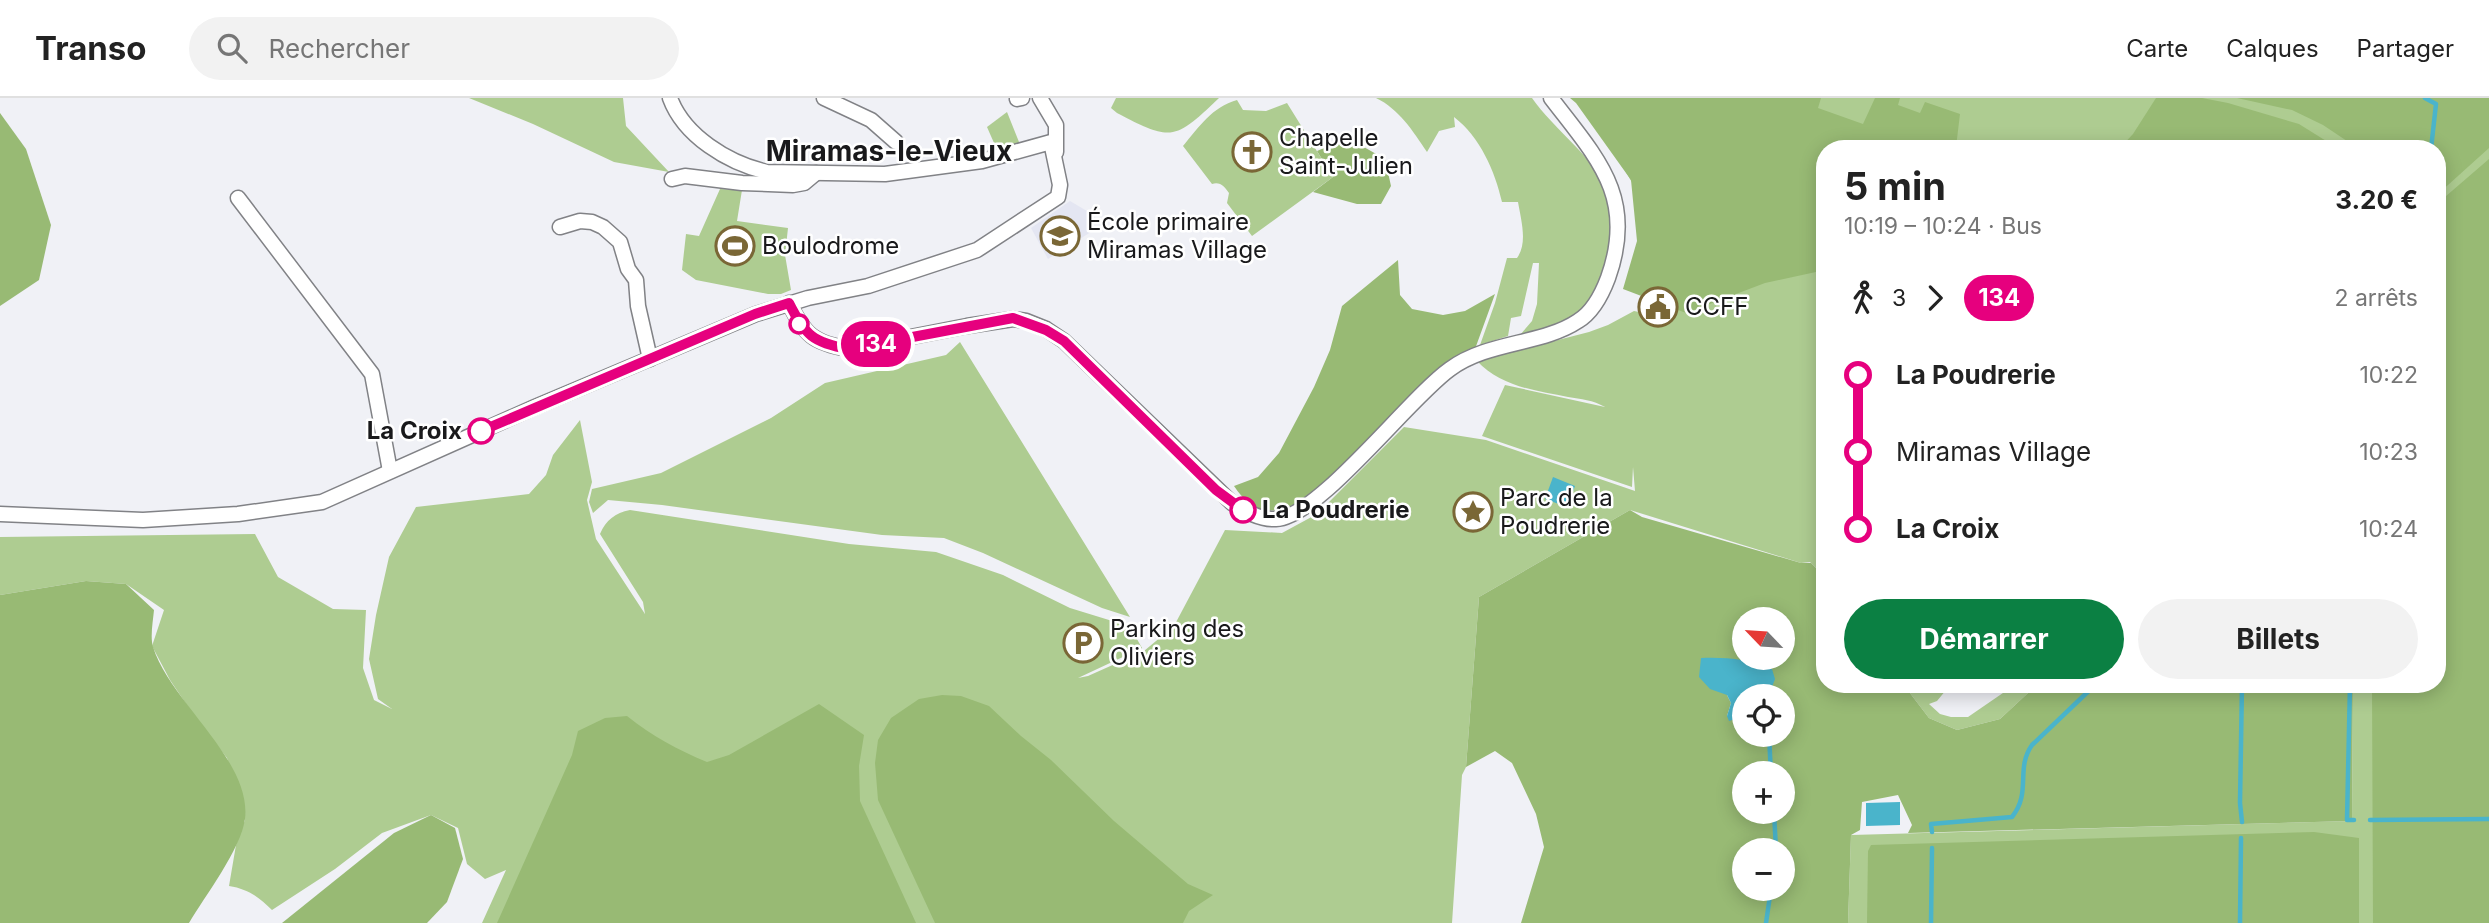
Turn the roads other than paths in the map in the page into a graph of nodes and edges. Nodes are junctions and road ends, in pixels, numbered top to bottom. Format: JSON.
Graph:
{"nodes":[{"id":1,"x":670,"y":98,"type":"edge"},
{"id":2,"x":824,"y":98,"type":"edge"},
{"id":3,"x":1040,"y":98,"type":"edge"},
{"id":4,"x":1551,"y":98,"type":"edge"},
{"id":5,"x":896,"y":142,"type":"dead end"},
{"id":6,"x":1057,"y":168,"type":"junction"},
{"id":7,"x":816,"y":173,"type":"junction"},
{"id":8,"x":672,"y":178,"type":"dead end"},
{"id":9,"x":238,"y":198,"type":"dead end"},
{"id":10,"x":560,"y":227,"type":"dead end"},
{"id":11,"x":789,"y":303,"type":"junction"},
{"id":12,"x":650,"y":359,"type":"junction"},
{"id":13,"x":390,"y":471,"type":"junction"},
{"id":14,"x":0,"y":514,"type":"edge"}],
"edges":[{"from":1,"to":7,"type":"street"},
{"from":2,"to":5,"type":"street"},
{"from":3,"to":6,"type":"street"},
{"from":4,"to":11,"type":"street"},
{"from":6,"to":7,"type":"street"},
{"from":6,"to":11,"type":"street"},
{"from":7,"to":8,"type":"street"},
{"from":9,"to":13,"type":"street"},
{"from":10,"to":12,"type":"street"},
{"from":11,"to":12,"type":"street"},
{"from":12,"to":13,"type":"street"},
{"from":13,"to":14,"type":"street"}]}
